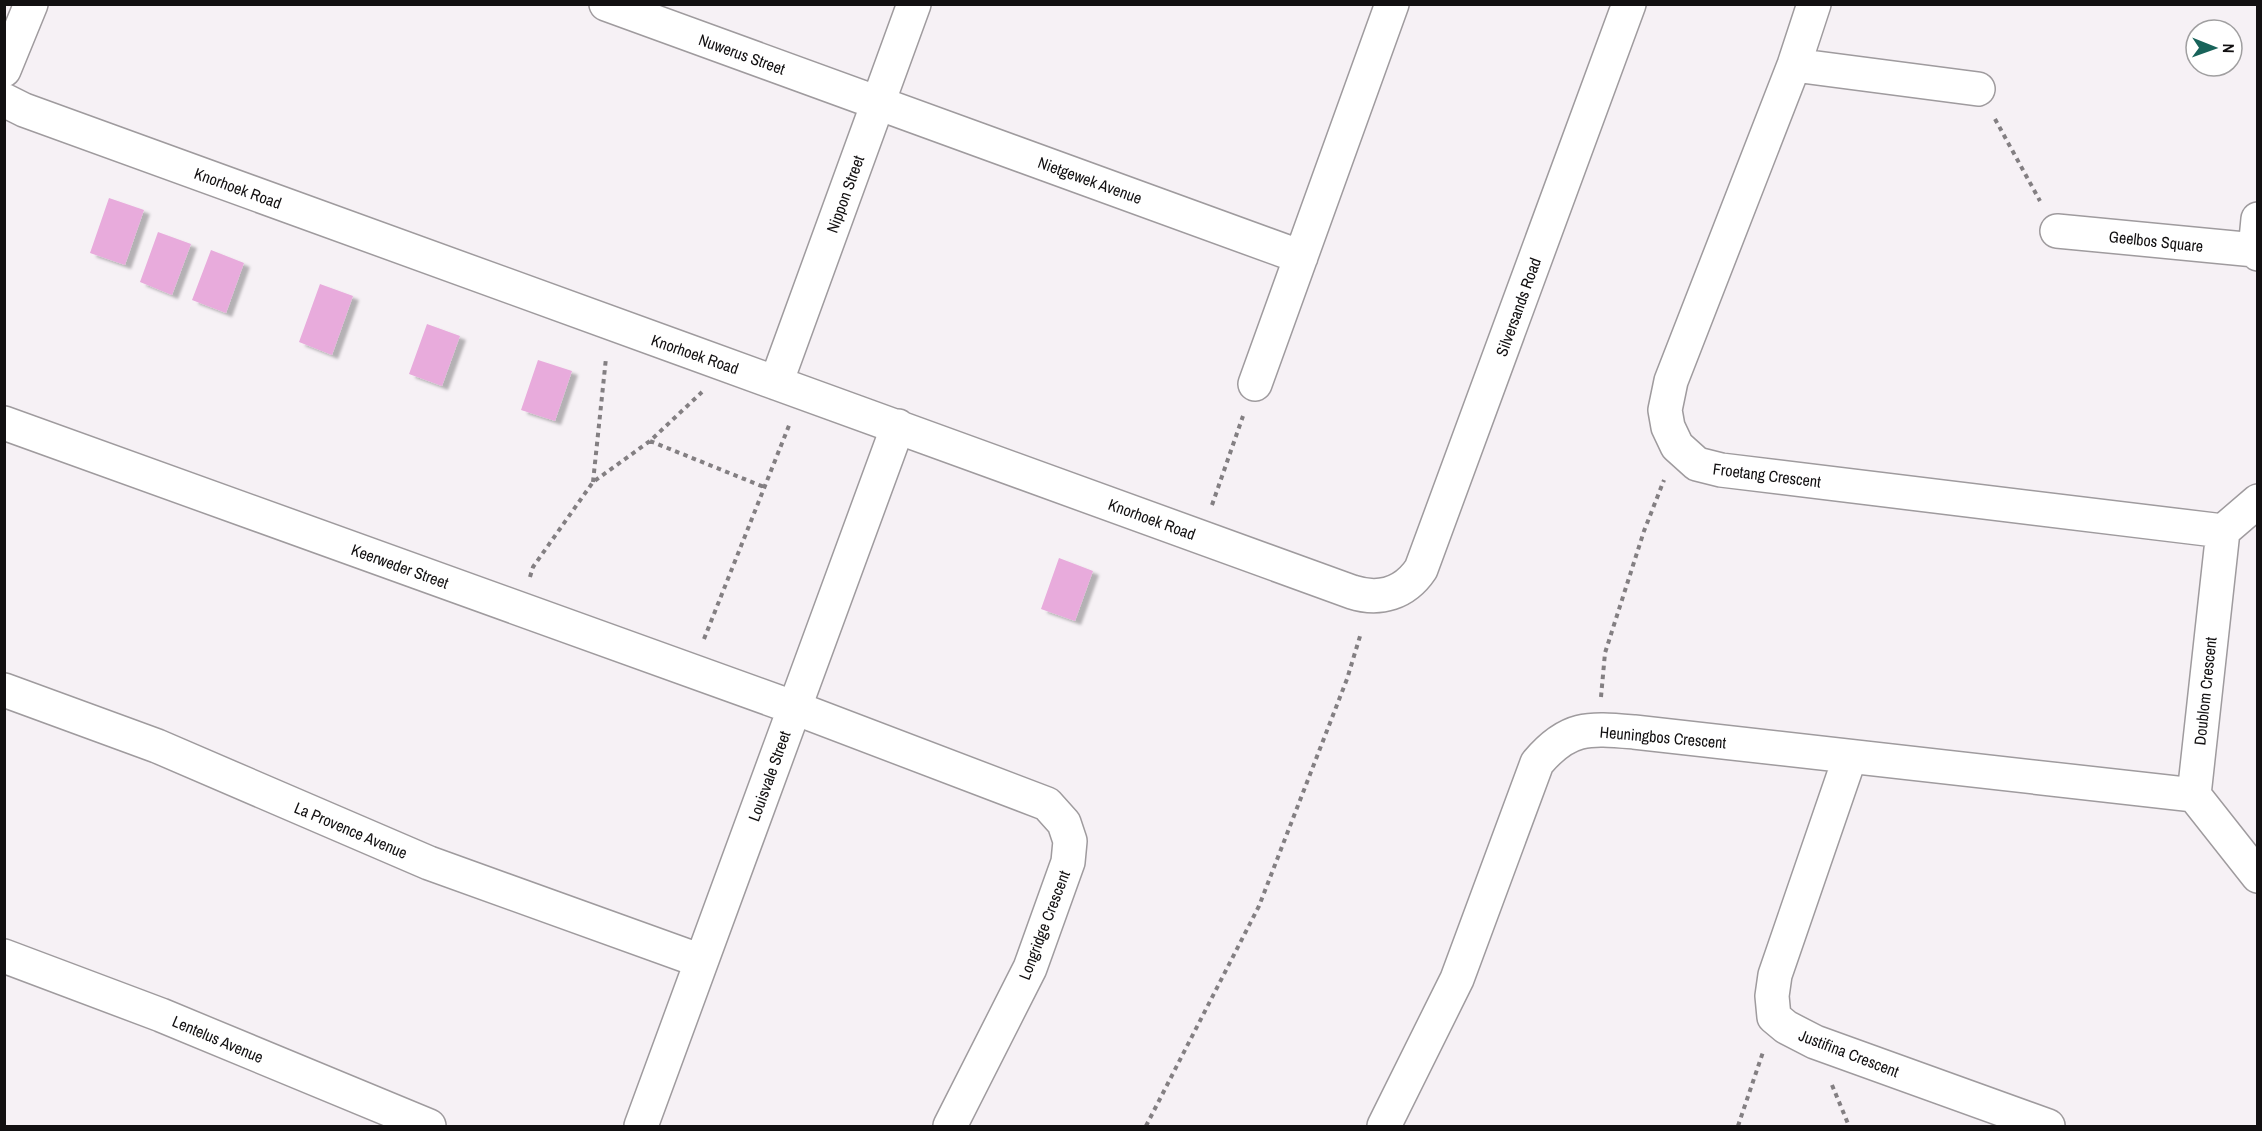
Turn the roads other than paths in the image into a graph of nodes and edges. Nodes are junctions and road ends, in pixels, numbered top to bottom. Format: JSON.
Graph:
{"nodes":[{"id":1,"x":32,"y":4,"type":"edge"},
{"id":2,"x":914,"y":4,"type":"edge"},
{"id":3,"x":1392,"y":4,"type":"edge"},
{"id":4,"x":1629,"y":4,"type":"edge"},
{"id":5,"x":1814,"y":4,"type":"edge"},
{"id":6,"x":617,"y":6,"type":"edge"},
{"id":7,"x":1794,"y":65,"type":"junction"},
{"id":8,"x":4,"y":70,"type":"edge"},
{"id":9,"x":1978,"y":89,"type":"road end"},
{"id":10,"x":4,"y":100,"type":"edge"},
{"id":11,"x":878,"y":103,"type":"junction"},
{"id":12,"x":2057,"y":231,"type":"road end"},
{"id":13,"x":2257,"y":241,"type":"edge"},
{"id":14,"x":1301,"y":257,"type":"junction"},
{"id":15,"x":1255,"y":384,"type":"road end"},
{"id":16,"x":789,"y":387,"type":"junction"},
{"id":17,"x":4,"y":423,"type":"edge"},
{"id":18,"x":898,"y":426,"type":"junction"},
{"id":19,"x":2258,"y":501,"type":"edge"},
{"id":20,"x":2223,"y":531,"type":"junction"},
{"id":21,"x":1388,"y":594,"type":"joint"},
{"id":22,"x":4,"y":690,"type":"edge"},
{"id":23,"x":795,"y":708,"type":"junction"},
{"id":24,"x":1850,"y":757,"type":"junction"},
{"id":25,"x":2194,"y":795,"type":"junction"},
{"id":26,"x":2258,"y":876,"type":"edge"},
{"id":27,"x":4,"y":956,"type":"edge"},
{"id":28,"x":700,"y":961,"type":"junction"},
{"id":29,"x":429,"y":1126,"type":"edge"},
{"id":30,"x":641,"y":1126,"type":"edge"},
{"id":31,"x":950,"y":1126,"type":"edge"},
{"id":32,"x":1384,"y":1126,"type":"edge"},
{"id":33,"x":2048,"y":1126,"type":"edge"}],
"edges":[{"from":1,"to":8,"type":"street"},
{"from":2,"to":11,"type":"street","name":"Nippon Street"},
{"from":3,"to":14,"type":"street"},
{"from":4,"to":21,"type":"street","name":"Silversands Road"},
{"from":5,"to":7,"type":"street"},
{"from":6,"to":11,"type":"street","name":"Nuwerus Street"},
{"from":7,"to":9,"type":"street"},
{"from":7,"to":20,"type":"street","name":"Froetang Crescent"},
{"from":10,"to":16,"type":"street","name":"Knorhoek Road"},
{"from":11,"to":14,"type":"street","name":"Nietgewek Avenue"},
{"from":11,"to":16,"type":"street","name":"Nippon Street"},
{"from":12,"to":13,"type":"street","name":"Geelbos Square"},
{"from":14,"to":15,"type":"street"},
{"from":16,"to":18,"type":"street","name":"Knorhoek Road"},
{"from":17,"to":23,"type":"street","name":"Keerweder Street"},
{"from":18,"to":21,"type":"street","name":"Knorhoek Road"},
{"from":18,"to":23,"type":"street","name":"Louisvale Street"},
{"from":19,"to":20,"type":"street"},
{"from":20,"to":25,"type":"street","name":"Doublom Crescent"},
{"from":22,"to":28,"type":"street","name":"La Provence Avenue"},
{"from":23,"to":28,"type":"street","name":"Louisvale Street"},
{"from":23,"to":31,"type":"street","name":"Longridge Crescent"},
{"from":24,"to":25,"type":"street","name":"Heuningbos Crescent"},
{"from":24,"to":32,"type":"street","name":"Heuningbos Crescent"},
{"from":24,"to":33,"type":"street","name":"Justifina Crescent"},
{"from":25,"to":26,"type":"street"},
{"from":27,"to":29,"type":"street","name":"Lentelus Avenue"},
{"from":28,"to":30,"type":"street","name":"Louisvale Street"}]}
